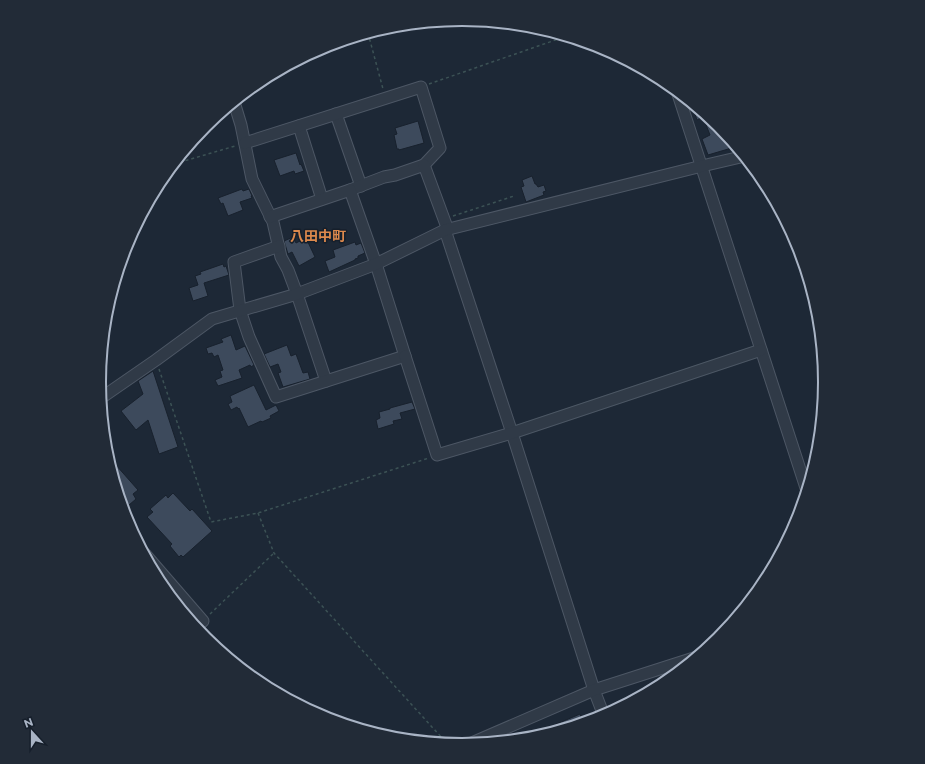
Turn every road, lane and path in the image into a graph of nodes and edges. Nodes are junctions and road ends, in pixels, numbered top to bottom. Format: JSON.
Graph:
{"nodes":[{"id":1,"x":369,"y":38,"type":"edge"},
{"id":2,"x":558,"y":39,"type":"edge"},
{"id":3,"x":421,"y":87,"type":"junction"},
{"id":4,"x":386,"y":98,"type":"junction"},
{"id":5,"x":682,"y":102,"type":"edge"},
{"id":6,"x":236,"y":108,"type":"edge"},
{"id":7,"x":336,"y":114,"type":"junction"},
{"id":8,"x":299,"y":126,"type":"junction"},
{"id":9,"x":245,"y":143,"type":"junction"},
{"id":10,"x":739,"y":157,"type":"edge"},
{"id":11,"x":183,"y":161,"type":"edge"},
{"id":12,"x":424,"y":164,"type":"junction"},
{"id":13,"x":702,"y":166,"type":"junction"},
{"id":14,"x":361,"y":186,"type":"junction"},
{"id":15,"x":350,"y":190,"type":"junction"},
{"id":16,"x":514,"y":196,"type":"dead end"},
{"id":17,"x":322,"y":199,"type":"junction"},
{"id":18,"x":270,"y":217,"type":"junction"},
{"id":19,"x":444,"y":218,"type":"junction"},
{"id":20,"x":447,"y":230,"type":"junction"},
{"id":21,"x":279,"y":246,"type":"junction"},
{"id":22,"x":376,"y":264,"type":"junction"},
{"id":23,"x":297,"y":294,"type":"junction"},
{"id":24,"x":240,"y":310,"type":"junction"},
{"id":25,"x":761,"y":350,"type":"junction"},
{"id":26,"x":405,"y":356,"type":"junction"},
{"id":27,"x":156,"y":360,"type":"junction"},
{"id":28,"x":326,"y":381,"type":"junction"},
{"id":29,"x":107,"y":394,"type":"edge"},
{"id":30,"x":512,"y":433,"type":"junction"},
{"id":31,"x":437,"y":455,"type":"junction"},
{"id":32,"x":804,"y":482,"type":"edge"},
{"id":33,"x":258,"y":513,"type":"junction"},
{"id":34,"x":274,"y":553,"type":"junction"},
{"id":35,"x":175,"y":592,"type":"edge"},
{"id":36,"x":186,"y":606,"type":"edge"},
{"id":37,"x":201,"y":623,"type":"edge"},
{"id":38,"x":682,"y":662,"type":"edge"},
{"id":39,"x":594,"y":690,"type":"junction"},
{"id":40,"x":602,"y":710,"type":"edge"},
{"id":41,"x":441,"y":737,"type":"edge"},
{"id":42,"x":483,"y":737,"type":"edge"}],
"edges":[{"from":1,"to":4,"type":"path"},
{"from":2,"to":3,"type":"path"},
{"from":3,"to":4,"type":"street"},
{"from":3,"to":12,"type":"street"},
{"from":4,"to":7,"type":"street"},
{"from":5,"to":13,"type":"street"},
{"from":6,"to":9,"type":"street"},
{"from":7,"to":8,"type":"street"},
{"from":7,"to":14,"type":"street"},
{"from":8,"to":9,"type":"street"},
{"from":8,"to":17,"type":"street"},
{"from":9,"to":11,"type":"path"},
{"from":9,"to":18,"type":"street"},
{"from":10,"to":13,"type":"street"},
{"from":12,"to":14,"type":"street"},
{"from":12,"to":19,"type":"street"},
{"from":13,"to":20,"type":"street"},
{"from":13,"to":25,"type":"street"},
{"from":14,"to":15,"type":"street"},
{"from":15,"to":17,"type":"street"},
{"from":15,"to":22,"type":"street"},
{"from":16,"to":19,"type":"path"},
{"from":17,"to":18,"type":"street"},
{"from":18,"to":21,"type":"street"},
{"from":19,"to":20,"type":"street"},
{"from":20,"to":22,"type":"street"},
{"from":20,"to":30,"type":"street"},
{"from":21,"to":23,"type":"street"},
{"from":21,"to":24,"type":"street"},
{"from":22,"to":23,"type":"street"},
{"from":22,"to":26,"type":"street"},
{"from":23,"to":24,"type":"street"},
{"from":23,"to":28,"type":"street"},
{"from":24,"to":27,"type":"street"},
{"from":24,"to":28,"type":"street"},
{"from":25,"to":30,"type":"street"},
{"from":25,"to":32,"type":"street"},
{"from":26,"to":28,"type":"street"},
{"from":26,"to":31,"type":"street"},
{"from":27,"to":29,"type":"street"},
{"from":27,"to":33,"type":"path"},
{"from":30,"to":31,"type":"street"},
{"from":30,"to":39,"type":"street"},
{"from":31,"to":33,"type":"path"},
{"from":33,"to":34,"type":"path"},
{"from":34,"to":37,"type":"path"},
{"from":34,"to":41,"type":"path"},
{"from":35,"to":36,"type":"street"},
{"from":38,"to":39,"type":"street"},
{"from":39,"to":40,"type":"street"},
{"from":39,"to":42,"type":"street"}]}
